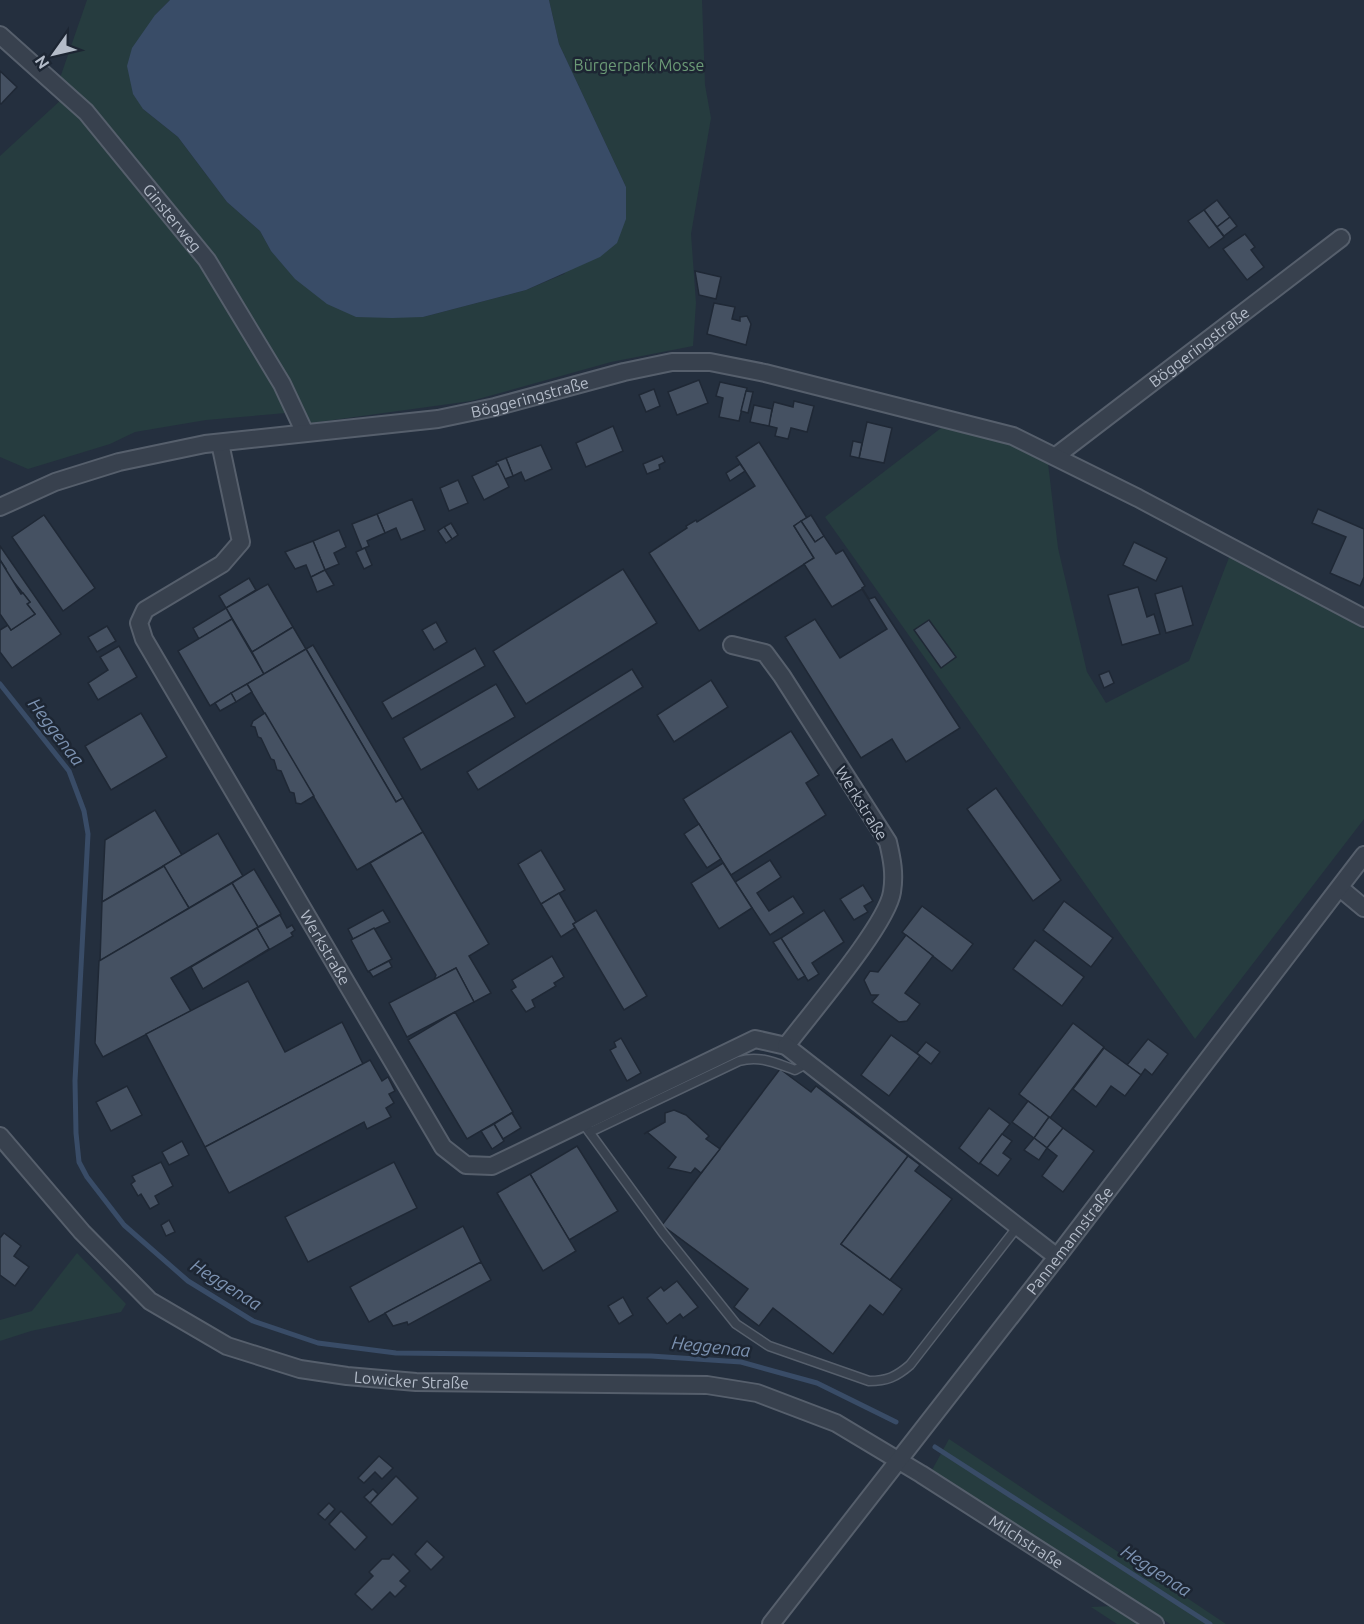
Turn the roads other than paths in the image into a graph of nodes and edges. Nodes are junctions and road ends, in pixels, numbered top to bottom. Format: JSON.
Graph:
{"nodes":[{"id":1,"x":0,"y":35,"type":"edge"},
{"id":2,"x":1341,"y":238,"type":"dead end"},
{"id":3,"x":304,"y":433,"type":"junction"},
{"id":4,"x":220,"y":443,"type":"junction"},
{"id":5,"x":1056,"y":456,"type":"junction"},
{"id":6,"x":0,"y":507,"type":"edge"},
{"id":7,"x":1364,"y":618,"type":"edge"},
{"id":8,"x":732,"y":645,"type":"dead end"},
{"id":9,"x":1364,"y":855,"type":"edge"},
{"id":10,"x":1340,"y":888,"type":"junction"},
{"id":11,"x":1364,"y":908,"type":"edge"},
{"id":12,"x":786,"y":1046,"type":"junction"},
{"id":13,"x":808,"y":1063,"type":"junction"},
{"id":14,"x":586,"y":1127,"type":"junction"},
{"id":15,"x":0,"y":1137,"type":"edge"},
{"id":16,"x":1018,"y":1226,"type":"junction"},
{"id":17,"x":1057,"y":1257,"type":"junction"},
{"id":18,"x":897,"y":1460,"type":"junction"},
{"id":19,"x":771,"y":1624,"type":"edge"},
{"id":20,"x":1155,"y":1624,"type":"edge"}],
"edges":[{"from":1,"to":3,"type":"street","name":"Ginsterweg"},
{"from":2,"to":5,"type":"street","name":"Böggeringstraße"},
{"from":3,"to":4,"type":"street","name":"Böggeringstraße"},
{"from":3,"to":5,"type":"street","name":"Böggeringstraße"},
{"from":4,"to":6,"type":"street","name":"Böggeringstraße"},
{"from":4,"to":14,"type":"street","name":"Werkstraße"},
{"from":5,"to":7,"type":"street","name":"Böggeringstraße"},
{"from":8,"to":12,"type":"street","name":"Werkstraße"},
{"from":9,"to":10,"type":"street","name":"Pannemannstraße"},
{"from":10,"to":11,"type":"street"},
{"from":10,"to":17,"type":"street","name":"Pannemannstraße"},
{"from":12,"to":13,"type":"street","name":"Werkstraße"},
{"from":12,"to":14,"type":"street","name":"Werkstraße"},
{"from":13,"to":14,"type":"lane"},
{"from":13,"to":16,"type":"street","name":"Werkstraße"},
{"from":14,"to":16,"type":"lane"},
{"from":15,"to":18,"type":"street","name":"Lowicker Straße"},
{"from":16,"to":17,"type":"street","name":"Werkstraße"},
{"from":17,"to":18,"type":"street","name":"Pannemannstraße"},
{"from":18,"to":19,"type":"street","name":"Pannemannstraße"},
{"from":18,"to":20,"type":"street","name":"Milchstraße"}]}
